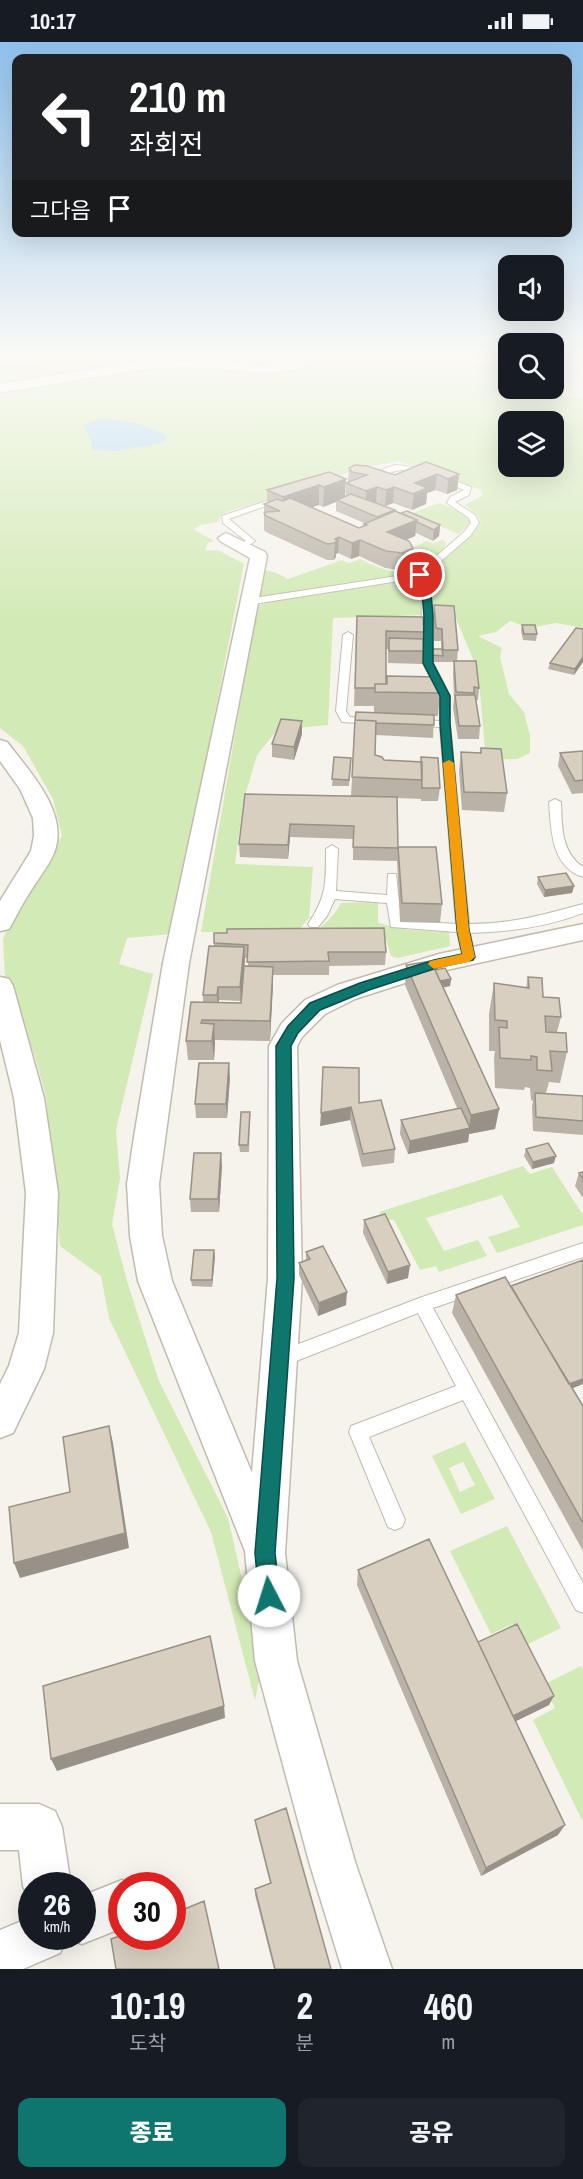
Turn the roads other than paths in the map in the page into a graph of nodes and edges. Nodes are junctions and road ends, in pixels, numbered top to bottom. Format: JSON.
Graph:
{"nodes":[{"id":1,"x":391,"y":483,"type":"edge"},
{"id":2,"x":285,"y":498,"type":"edge"},
{"id":3,"x":234,"y":542,"type":"joint"},
{"id":4,"x":420,"y":575,"type":"junction"},
{"id":5,"x":248,"y":602,"type":"junction"},
{"id":6,"x":348,"y":635,"type":"dead end"},
{"id":7,"x":382,"y":722,"type":"edge"},
{"id":8,"x":403,"y":723,"type":"edge"},
{"id":9,"x":445,"y":724,"type":"junction"},
{"id":10,"x":0,"y":746,"type":"edge"},
{"id":11,"x":555,"y":802,"type":"dead end"},
{"id":12,"x":332,"y":849,"type":"dead end"},
{"id":13,"x":583,"y":873,"type":"edge"},
{"id":14,"x":392,"y":877,"type":"dead end"},
{"id":15,"x":332,"y":895,"type":"junction"},
{"id":16,"x":394,"y":898,"type":"junction"},
{"id":17,"x":583,"y":908,"type":"edge"},
{"id":18,"x":0,"y":923,"type":"edge"},
{"id":19,"x":314,"y":924,"type":"dead end"},
{"id":20,"x":583,"y":932,"type":"edge"},
{"id":21,"x":466,"y":943,"type":"junction"},
{"id":22,"x":0,"y":986,"type":"edge"},
{"id":23,"x":583,"y":1250,"type":"edge"},
{"id":24,"x":422,"y":1304,"type":"junction"},
{"id":25,"x":279,"y":1360,"type":"junction"},
{"id":26,"x":467,"y":1390,"type":"junction"},
{"id":27,"x":0,"y":1421,"type":"edge"},
{"id":28,"x":394,"y":1520,"type":"dead end"},
{"id":29,"x":265,"y":1553,"type":"junction"},
{"id":30,"x":583,"y":1603,"type":"edge"},
{"id":31,"x":0,"y":1827,"type":"edge"},
{"id":32,"x":45,"y":1872,"type":"edge"},
{"id":33,"x":18,"y":1946,"type":"edge"},
{"id":34,"x":0,"y":1954,"type":"edge"},
{"id":35,"x":367,"y":1969,"type":"edge"}],
"edges":[{"from":1,"to":4,"type":"lane"},
{"from":2,"to":3,"type":"lane"},
{"from":3,"to":5,"type":"street"},
{"from":4,"to":5,"type":"lane"},
{"from":4,"to":9,"type":"lane"},
{"from":5,"to":29,"type":"street"},
{"from":6,"to":7,"type":"lane"},
{"from":8,"to":9,"type":"lane"},
{"from":9,"to":21,"type":"lane"},
{"from":10,"to":18,"type":"street"},
{"from":11,"to":13,"type":"lane"},
{"from":12,"to":15,"type":"lane"},
{"from":14,"to":16,"type":"lane"},
{"from":15,"to":16,"type":"lane"},
{"from":15,"to":19,"type":"lane"},
{"from":16,"to":21,"type":"lane"},
{"from":17,"to":21,"type":"lane"},
{"from":20,"to":21,"type":"street"},
{"from":21,"to":25,"type":"street"},
{"from":22,"to":27,"type":"street"},
{"from":23,"to":24,"type":"lane"},
{"from":24,"to":25,"type":"lane"},
{"from":24,"to":26,"type":"lane"},
{"from":25,"to":29,"type":"street"},
{"from":26,"to":28,"type":"lane"},
{"from":26,"to":30,"type":"lane"},
{"from":29,"to":35,"type":"street"},
{"from":31,"to":32,"type":"street"},
{"from":33,"to":34,"type":"street"}]}
